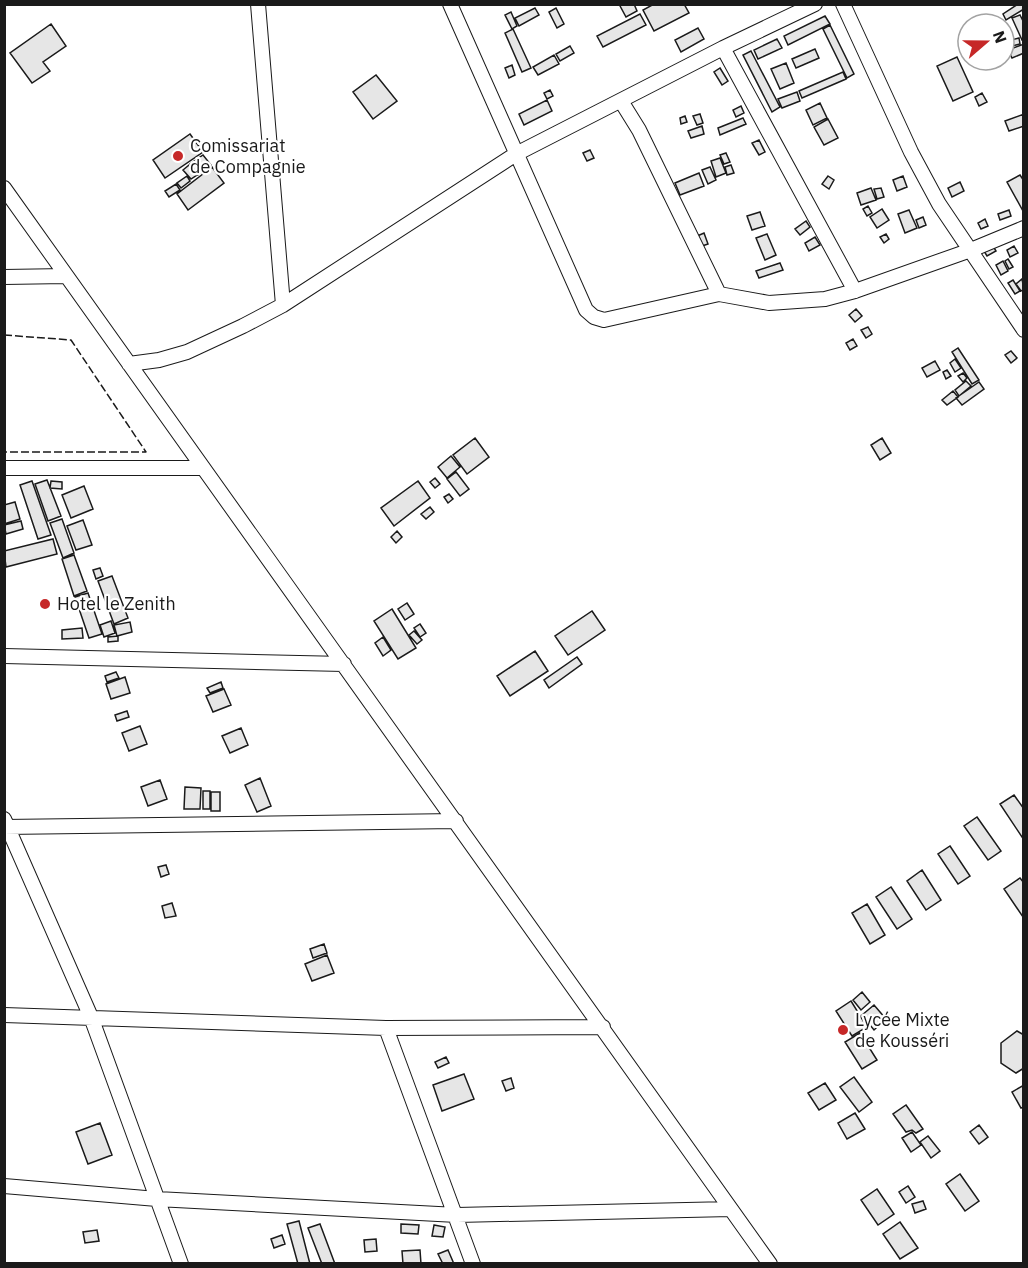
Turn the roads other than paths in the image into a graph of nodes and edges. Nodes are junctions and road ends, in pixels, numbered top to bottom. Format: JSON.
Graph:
{"nodes":[{"id":1,"x":258,"y":4,"type":"edge"},
{"id":2,"x":450,"y":4,"type":"edge"},
{"id":3,"x":815,"y":4,"type":"edge"},
{"id":4,"x":843,"y":4,"type":"edge"},
{"id":5,"x":723,"y":48,"type":"junction"},
{"id":6,"x":621,"y":101,"type":"junction"},
{"id":7,"x":516,"y":154,"type":"junction"},
{"id":8,"x":4,"y":188,"type":"edge"},
{"id":9,"x":1023,"y":228,"type":"edge"},
{"id":10,"x":971,"y":250,"type":"junction"},
{"id":11,"x":66,"y":276,"type":"junction"},
{"id":12,"x":4,"y":277,"type":"edge"},
{"id":13,"x":855,"y":291,"type":"junction"},
{"id":14,"x":718,"y":294,"type":"junction"},
{"id":15,"x":284,"y":305,"type":"junction"},
{"id":16,"x":1023,"y":330,"type":"edge"},
{"id":17,"x":129,"y":364,"type":"junction"},
{"id":18,"x":4,"y":468,"type":"edge"},
{"id":19,"x":203,"y":468,"type":"junction"},
{"id":20,"x":4,"y":656,"type":"edge"},
{"id":21,"x":344,"y":664,"type":"junction"},
{"id":22,"x":456,"y":821,"type":"junction"},
{"id":23,"x":5,"y":824,"type":"edge"},
{"id":24,"x":4,"y":1015,"type":"edge"},
{"id":25,"x":90,"y":1017,"type":"junction"},
{"id":26,"x":603,"y":1027,"type":"junction"},
{"id":27,"x":386,"y":1028,"type":"junction"},
{"id":28,"x":4,"y":1186,"type":"edge"},
{"id":29,"x":157,"y":1199,"type":"junction"},
{"id":30,"x":731,"y":1209,"type":"junction"},
{"id":31,"x":457,"y":1215,"type":"junction"},
{"id":32,"x":182,"y":1263,"type":"edge"},
{"id":33,"x":473,"y":1263,"type":"edge"},
{"id":34,"x":770,"y":1263,"type":"edge"}],
"edges":[{"from":1,"to":15,"type":"street"},
{"from":2,"to":7,"type":"street"},
{"from":3,"to":5,"type":"street"},
{"from":4,"to":10,"type":"street"},
{"from":5,"to":6,"type":"street"},
{"from":5,"to":13,"type":"street"},
{"from":6,"to":7,"type":"street"},
{"from":6,"to":14,"type":"street"},
{"from":7,"to":14,"type":"street"},
{"from":7,"to":15,"type":"street"},
{"from":8,"to":11,"type":"street"},
{"from":9,"to":10,"type":"street"},
{"from":10,"to":13,"type":"street"},
{"from":10,"to":16,"type":"street"},
{"from":11,"to":12,"type":"street"},
{"from":11,"to":17,"type":"street"},
{"from":13,"to":14,"type":"street"},
{"from":15,"to":17,"type":"street"},
{"from":17,"to":19,"type":"street"},
{"from":18,"to":19,"type":"street"},
{"from":19,"to":21,"type":"street"},
{"from":20,"to":21,"type":"street"},
{"from":21,"to":22,"type":"street"},
{"from":22,"to":23,"type":"street"},
{"from":22,"to":26,"type":"street"},
{"from":23,"to":25,"type":"street"},
{"from":24,"to":25,"type":"street"},
{"from":25,"to":27,"type":"street"},
{"from":25,"to":29,"type":"street"},
{"from":26,"to":27,"type":"street"},
{"from":26,"to":30,"type":"street"},
{"from":27,"to":31,"type":"street"},
{"from":28,"to":29,"type":"street"},
{"from":29,"to":31,"type":"street"},
{"from":29,"to":32,"type":"street"},
{"from":30,"to":31,"type":"street"},
{"from":30,"to":34,"type":"street"},
{"from":31,"to":33,"type":"street"}]}
